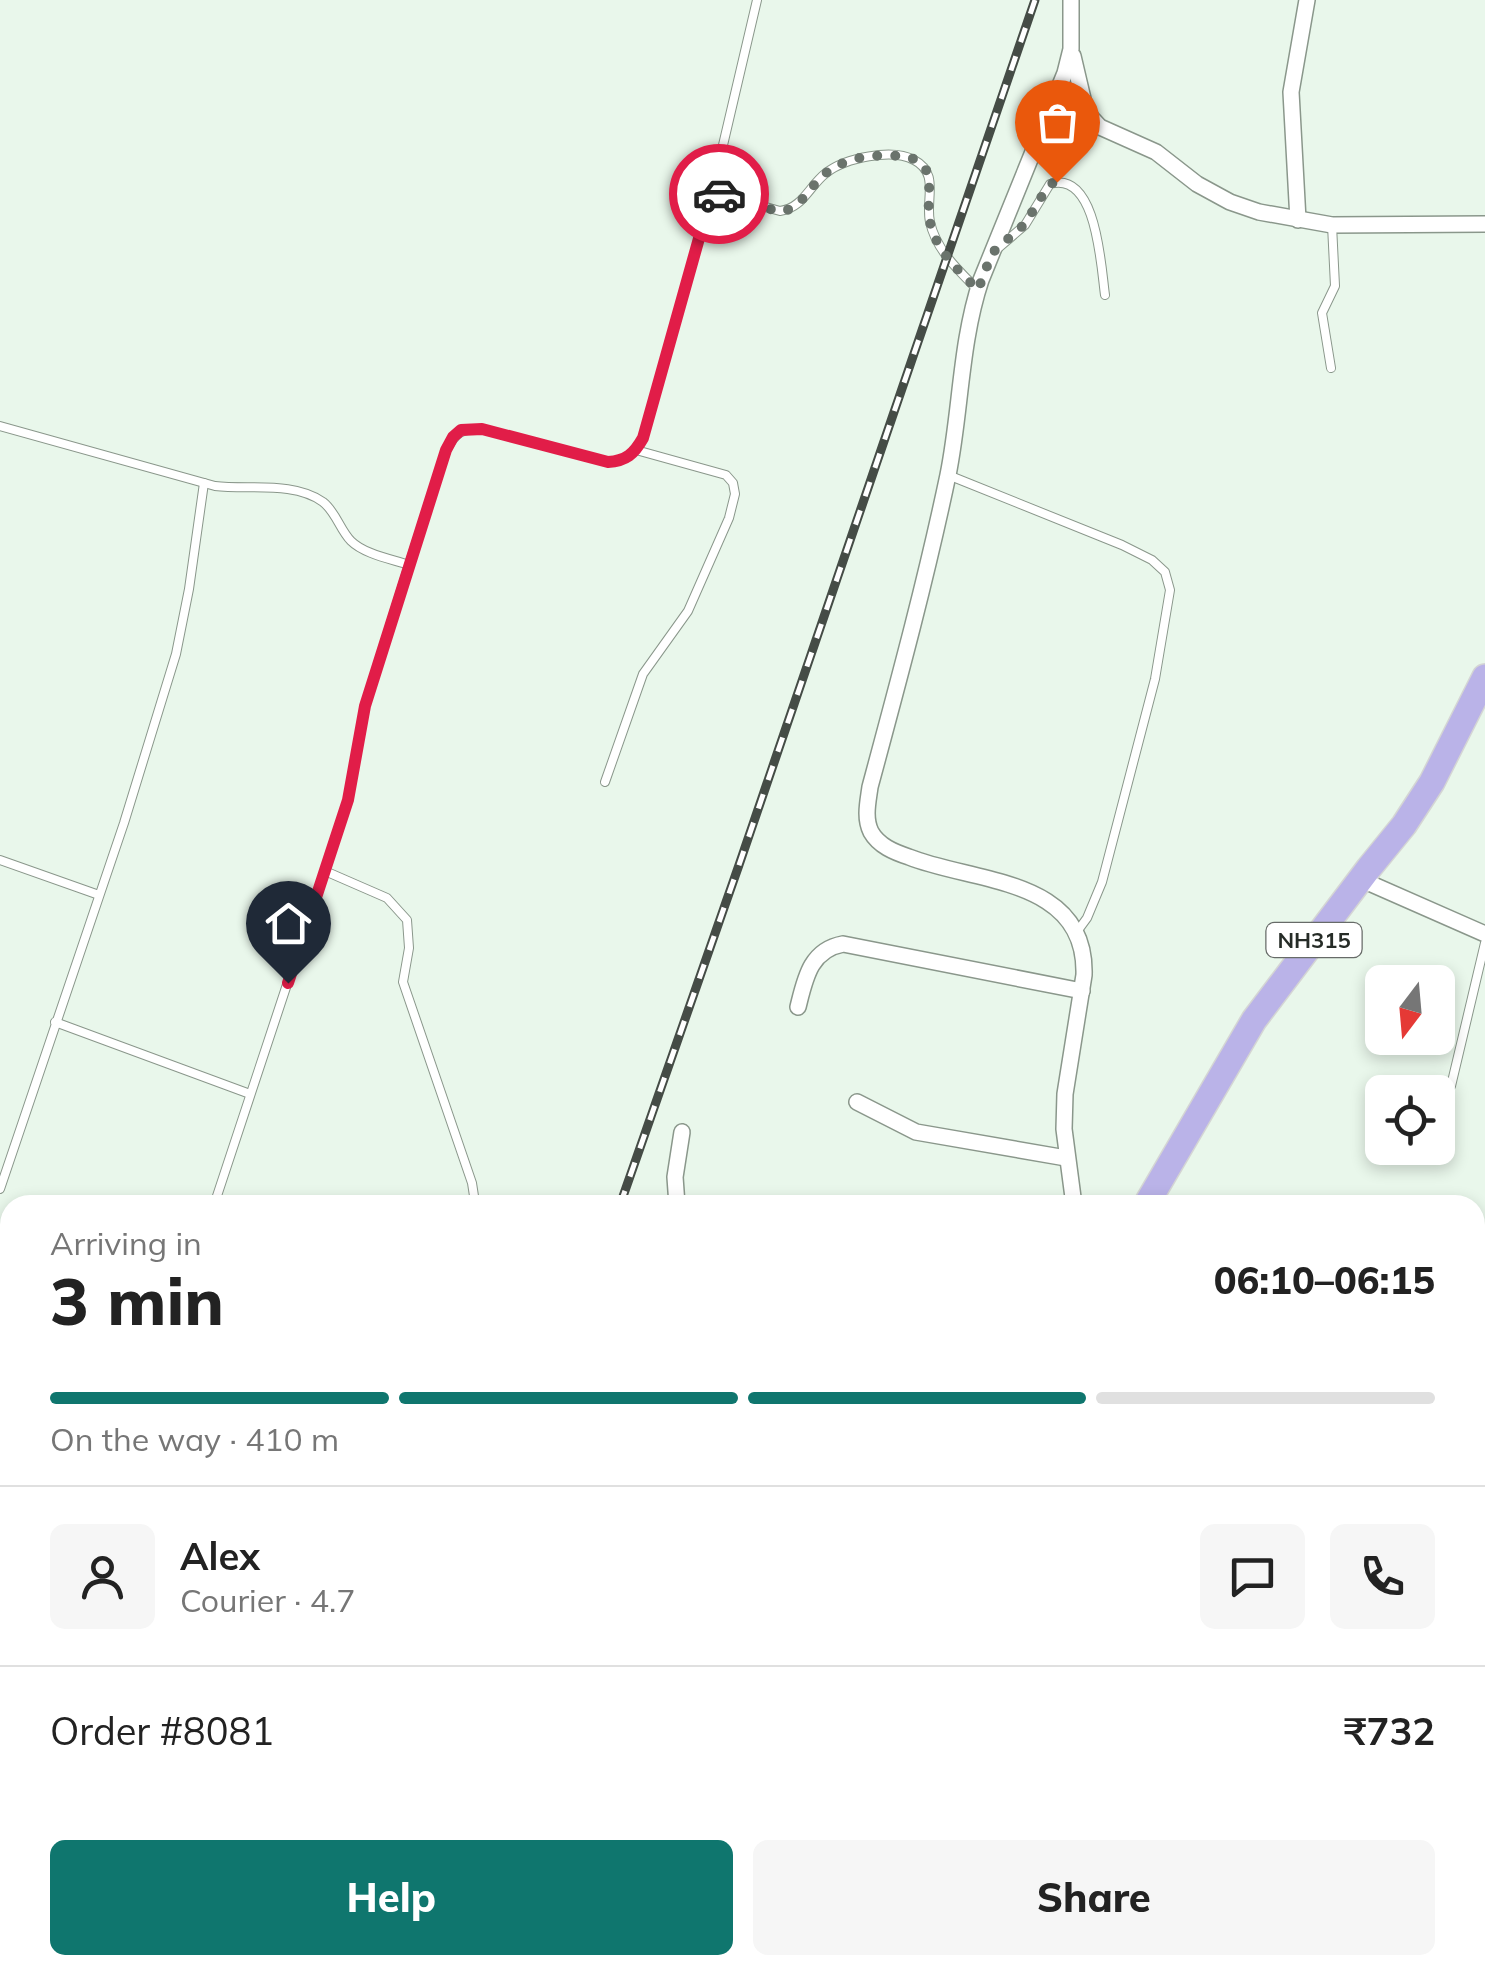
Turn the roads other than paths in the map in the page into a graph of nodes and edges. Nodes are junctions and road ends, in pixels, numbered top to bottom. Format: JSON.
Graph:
{"nodes":[{"id":1,"x":757,"y":0,"type":"edge"},
{"id":2,"x":1071,"y":0,"type":"edge"},
{"id":3,"x":1307,"y":0,"type":"edge"},
{"id":4,"x":1071,"y":49,"type":"junction"},
{"id":5,"x":712,"y":192,"type":"junction"},
{"id":6,"x":1298,"y":220,"type":"junction"},
{"id":7,"x":1485,"y":224,"type":"edge"},
{"id":8,"x":1332,"y":225,"type":"junction"},
{"id":9,"x":992,"y":253,"type":"junction"},
{"id":10,"x":978,"y":290,"type":"junction"},
{"id":11,"x":1105,"y":295,"type":"dead end"},
{"id":12,"x":1331,"y":368,"type":"dead end"},
{"id":13,"x":0,"y":426,"type":"edge"},
{"id":14,"x":636,"y":450,"type":"junction"},
{"id":15,"x":948,"y":474,"type":"junction"},
{"id":16,"x":204,"y":483,"type":"junction"},
{"id":17,"x":409,"y":565,"type":"junction"},
{"id":18,"x":1485,"y":677,"type":"edge"},
{"id":19,"x":605,"y":782,"type":"dead end"},
{"id":20,"x":0,"y":860,"type":"edge"},
{"id":21,"x":324,"y":871,"type":"junction"},
{"id":22,"x":1360,"y":880,"type":"junction"},
{"id":23,"x":100,"y":894,"type":"junction"},
{"id":24,"x":1076,"y":933,"type":"junction"},
{"id":25,"x":1485,"y":934,"type":"edge"},
{"id":26,"x":1485,"y":943,"type":"edge"},
{"id":27,"x":1082,"y":991,"type":"junction"},
{"id":28,"x":798,"y":1008,"type":"dead end"},
{"id":29,"x":55,"y":1022,"type":"junction"},
{"id":30,"x":1454,"y":1075,"type":"edge"},
{"id":31,"x":250,"y":1094,"type":"junction"},
{"id":32,"x":858,"y":1102,"type":"dead end"},
{"id":33,"x":682,"y":1132,"type":"dead end"},
{"id":34,"x":1066,"y":1158,"type":"junction"},
{"id":35,"x":0,"y":1189,"type":"edge"},
{"id":36,"x":217,"y":1195,"type":"edge"},
{"id":37,"x":474,"y":1195,"type":"edge"},
{"id":38,"x":676,"y":1195,"type":"edge"},
{"id":39,"x":1072,"y":1195,"type":"edge"},
{"id":40,"x":1152,"y":1195,"type":"edge"}],
"edges":[{"from":1,"to":5,"type":"lane"},
{"from":2,"to":4,"type":"street"},
{"from":3,"to":6,"type":"street"},
{"from":4,"to":6,"type":"street"},
{"from":4,"to":9,"type":"street"},
{"from":5,"to":10,"type":"lane"},
{"from":5,"to":14,"type":"lane"},
{"from":6,"to":8,"type":"street"},
{"from":7,"to":8,"type":"street"},
{"from":8,"to":12,"type":"lane"},
{"from":9,"to":10,"type":"street"},
{"from":9,"to":11,"type":"lane"},
{"from":10,"to":15,"type":"street"},
{"from":13,"to":16,"type":"lane"},
{"from":14,"to":17,"type":"lane"},
{"from":14,"to":19,"type":"lane"},
{"from":15,"to":24,"type":"street"},
{"from":15,"to":24,"type":"lane"},
{"from":16,"to":17,"type":"lane"},
{"from":16,"to":23,"type":"lane"},
{"from":17,"to":21,"type":"lane"},
{"from":18,"to":22,"type":"highway","number":"NH315"},
{"from":20,"to":23,"type":"lane"},
{"from":21,"to":31,"type":"lane"},
{"from":21,"to":37,"type":"lane"},
{"from":22,"to":25,"type":"street"},
{"from":22,"to":40,"type":"highway","number":"NH315"},
{"from":23,"to":29,"type":"lane"},
{"from":24,"to":27,"type":"street"},
{"from":26,"to":30,"type":"lane"},
{"from":27,"to":28,"type":"street"},
{"from":27,"to":34,"type":"street"},
{"from":29,"to":31,"type":"lane"},
{"from":29,"to":35,"type":"lane"},
{"from":31,"to":36,"type":"lane"},
{"from":32,"to":34,"type":"street"},
{"from":33,"to":38,"type":"street"},
{"from":34,"to":39,"type":"street"}]}
